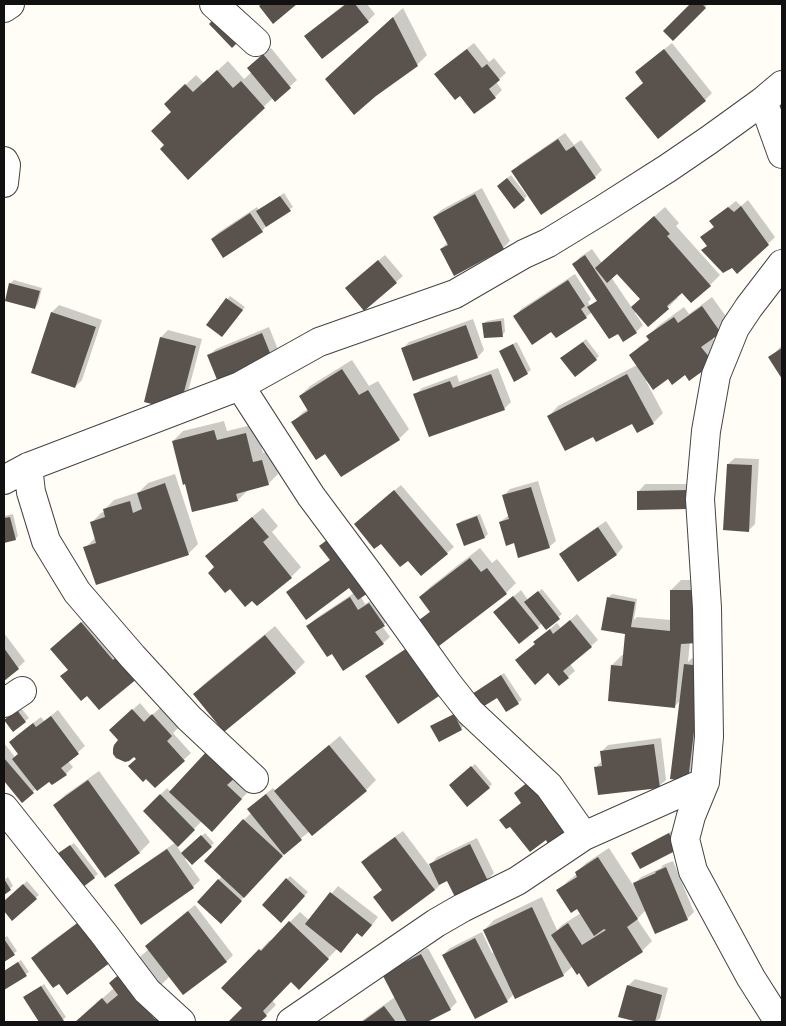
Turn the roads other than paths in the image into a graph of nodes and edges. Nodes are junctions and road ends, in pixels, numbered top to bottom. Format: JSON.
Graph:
{"nodes":[{"id":1,"x":10,"y":4,"type":"edge"},
{"id":2,"x":214,"y":4,"type":"edge"},
{"id":3,"x":4,"y":8,"type":"edge"},
{"id":4,"x":256,"y":42,"type":"dead end"},
{"id":5,"x":773,"y":93,"type":"edge"},
{"id":6,"x":782,"y":154,"type":"edge"},
{"id":7,"x":4,"y":161,"type":"edge"},
{"id":8,"x":4,"y":183,"type":"edge"},
{"id":9,"x":782,"y":264,"type":"edge"},
{"id":10,"x":240,"y":386,"type":"junction"},
{"id":11,"x":28,"y":467,"type":"junction"},
{"id":12,"x":4,"y":480,"type":"edge"},
{"id":13,"x":254,"y":779,"type":"dead end"},
{"id":14,"x":705,"y":782,"type":"junction"},
{"id":15,"x":4,"y":808,"type":"edge"},
{"id":16,"x":584,"y":836,"type":"junction"},
{"id":17,"x":181,"y":1022,"type":"edge"},
{"id":18,"x":291,"y":1022,"type":"edge"},
{"id":19,"x":779,"y":1022,"type":"edge"}],
"edges":[{"from":1,"to":3,"type":"street"},
{"from":2,"to":4,"type":"street"},
{"from":5,"to":6,"type":"street"},
{"from":5,"to":10,"type":"street"},
{"from":7,"to":8,"type":"street"},
{"from":9,"to":14,"type":"street"},
{"from":10,"to":11,"type":"street"},
{"from":10,"to":16,"type":"street"},
{"from":11,"to":12,"type":"street"},
{"from":11,"to":13,"type":"street"},
{"from":14,"to":16,"type":"street"},
{"from":14,"to":19,"type":"street"},
{"from":15,"to":17,"type":"street"},
{"from":16,"to":18,"type":"street"}]}
